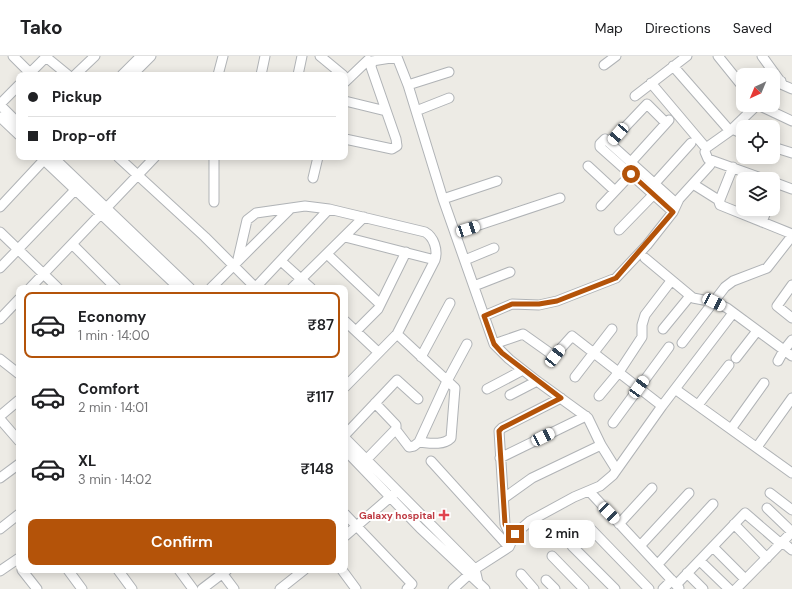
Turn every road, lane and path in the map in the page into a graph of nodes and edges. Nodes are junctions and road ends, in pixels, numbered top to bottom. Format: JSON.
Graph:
{"nodes":[{"id":1,"x":13,"y":56,"type":"edge"},
{"id":2,"x":47,"y":56,"type":"edge"},
{"id":3,"x":95,"y":56,"type":"edge"},
{"id":4,"x":141,"y":56,"type":"edge"},
{"id":5,"x":151,"y":56,"type":"edge"},
{"id":6,"x":223,"y":56,"type":"edge"},
{"id":7,"x":265,"y":56,"type":"edge"},
{"id":8,"x":302,"y":56,"type":"edge"},
{"id":9,"x":320,"y":56,"type":"edge"},
{"id":10,"x":616,"y":56,"type":"edge"},
{"id":11,"x":686,"y":56,"type":"edge"},
{"id":12,"x":718,"y":56,"type":"edge"},
{"id":13,"x":762,"y":56,"type":"edge"},
{"id":14,"x":399,"y":57,"type":"edge"},
{"id":15,"x":368,"y":59,"type":"edge"},
{"id":16,"x":604,"y":65,"type":"dead end"},
{"id":17,"x":673,"y":66,"type":"junction"},
{"id":18,"x":27,"y":72,"type":"edge"},
{"id":19,"x":31,"y":72,"type":"edge"},
{"id":20,"x":65,"y":72,"type":"edge"},
{"id":21,"x":78,"y":72,"type":"edge"},
{"id":22,"x":125,"y":72,"type":"edge"},
{"id":23,"x":135,"y":72,"type":"edge"},
{"id":24,"x":220,"y":72,"type":"edge"},
{"id":25,"x":262,"y":72,"type":"edge"},
{"id":26,"x":299,"y":72,"type":"edge"},
{"id":27,"x":338,"y":72,"type":"edge"},
{"id":28,"x":449,"y":72,"type":"dead end"},
{"id":29,"x":348,"y":76,"type":"edge"},
{"id":30,"x":736,"y":78,"type":"edge"},
{"id":31,"x":781,"y":81,"type":"joint"},
{"id":32,"x":651,"y":83,"type":"junction"},
{"id":33,"x":408,"y":85,"type":"junction"},
{"id":34,"x":16,"y":88,"type":"edge"},
{"id":35,"x":792,"y":89,"type":"edge"},
{"id":36,"x":634,"y":96,"type":"dead end"},
{"id":37,"x":449,"y":98,"type":"dead end"},
{"id":38,"x":348,"y":102,"type":"edge"},
{"id":39,"x":0,"y":105,"type":"edge"},
{"id":40,"x":386,"y":111,"type":"junction"},
{"id":41,"x":416,"y":111,"type":"junction"},
{"id":42,"x":750,"y":112,"type":"edge"},
{"id":43,"x":773,"y":112,"type":"edge"},
{"id":44,"x":0,"y":117,"type":"edge"},
{"id":45,"x":16,"y":121,"type":"edge"},
{"id":46,"x":792,"y":121,"type":"edge"},
{"id":47,"x":731,"y":130,"type":"junction"},
{"id":48,"x":16,"y":132,"type":"edge"},
{"id":49,"x":736,"y":132,"type":"edge"},
{"id":50,"x":348,"y":140,"type":"edge"},
{"id":51,"x":691,"y":143,"type":"dead end"},
{"id":52,"x":706,"y":148,"type":"junction"},
{"id":53,"x":780,"y":149,"type":"edge"},
{"id":54,"x":792,"y":153,"type":"edge"},
{"id":55,"x":46,"y":160,"type":"edge"},
{"id":56,"x":48,"y":160,"type":"edge"},
{"id":57,"x":48,"y":160,"type":"edge"},
{"id":58,"x":121,"y":160,"type":"edge"},
{"id":59,"x":151,"y":160,"type":"edge"},
{"id":60,"x":214,"y":160,"type":"edge"},
{"id":61,"x":317,"y":160,"type":"edge"},
{"id":62,"x":710,"y":165,"type":"dead end"},
{"id":63,"x":588,"y":166,"type":"dead end"},
{"id":64,"x":733,"y":167,"type":"junction"},
{"id":65,"x":633,"y":168,"type":"junction"},
{"id":66,"x":746,"y":172,"type":"edge"},
{"id":67,"x":137,"y":176,"type":"junction"},
{"id":68,"x":313,"y":178,"type":"dead end"},
{"id":69,"x":497,"y":181,"type":"dead end"},
{"id":70,"x":655,"y":183,"type":"junction"},
{"id":71,"x":693,"y":184,"type":"junction"},
{"id":72,"x":780,"y":187,"type":"edge"},
{"id":73,"x":792,"y":189,"type":"edge"},
{"id":74,"x":75,"y":190,"type":"junction"},
{"id":75,"x":616,"y":191,"type":"junction"},
{"id":76,"x":654,"y":194,"type":"junction"},
{"id":77,"x":560,"y":198,"type":"dead end"},
{"id":78,"x":443,"y":199,"type":"junction"},
{"id":79,"x":720,"y":201,"type":"junction"},
{"id":80,"x":214,"y":202,"type":"dead end"},
{"id":81,"x":1,"y":203,"type":"edge"},
{"id":82,"x":601,"y":206,"type":"dead end"},
{"id":83,"x":291,"y":208,"type":"junction"},
{"id":84,"x":675,"y":208,"type":"junction"},
{"id":85,"x":329,"y":209,"type":"junction"},
{"id":86,"x":103,"y":211,"type":"junction"},
{"id":87,"x":764,"y":216,"type":"edge"},
{"id":88,"x":364,"y":217,"type":"junction"},
{"id":89,"x":762,"y":222,"type":"junction"},
{"id":90,"x":619,"y":230,"type":"dead end"},
{"id":91,"x":0,"y":232,"type":"edge"},
{"id":92,"x":455,"y":233,"type":"junction"},
{"id":93,"x":792,"y":235,"type":"edge"},
{"id":94,"x":345,"y":237,"type":"junction"},
{"id":95,"x":72,"y":244,"type":"junction"},
{"id":96,"x":494,"y":248,"type":"dead end"},
{"id":97,"x":18,"y":249,"type":"junction"},
{"id":98,"x":406,"y":252,"type":"junction"},
{"id":99,"x":327,"y":254,"type":"junction"},
{"id":100,"x":645,"y":258,"type":"dead end"},
{"id":101,"x":435,"y":260,"type":"junction"},
{"id":102,"x":464,"y":260,"type":"junction"},
{"id":103,"x":281,"y":261,"type":"junction"},
{"id":104,"x":235,"y":263,"type":"junction"},
{"id":105,"x":0,"y":268,"type":"edge"},
{"id":106,"x":510,"y":272,"type":"dead end"},
{"id":107,"x":44,"y":274,"type":"junction"},
{"id":108,"x":301,"y":279,"type":"junction"},
{"id":109,"x":672,"y":281,"type":"junction"},
{"id":110,"x":33,"y":285,"type":"edge"},
{"id":111,"x":55,"y":285,"type":"edge"},
{"id":112,"x":113,"y":285,"type":"edge"},
{"id":113,"x":176,"y":285,"type":"edge"},
{"id":114,"x":187,"y":285,"type":"edge"},
{"id":115,"x":214,"y":285,"type":"edge"},
{"id":116,"x":253,"y":285,"type":"edge"},
{"id":117,"x":259,"y":285,"type":"edge"},
{"id":118,"x":295,"y":285,"type":"edge"},
{"id":119,"x":308,"y":285,"type":"edge"},
{"id":120,"x":792,"y":285,"type":"edge"},
{"id":121,"x":474,"y":286,"type":"junction"},
{"id":122,"x":690,"y":296,"type":"junction"},
{"id":123,"x":714,"y":302,"type":"junction"},
{"id":124,"x":450,"y":303,"type":"dead end"},
{"id":125,"x":16,"y":304,"type":"edge"},
{"id":126,"x":380,"y":304,"type":"junction"},
{"id":127,"x":733,"y":313,"type":"junction"},
{"id":128,"x":484,"y":316,"type":"junction"},
{"id":129,"x":792,"y":318,"type":"edge"},
{"id":130,"x":0,"y":319,"type":"edge"},
{"id":131,"x":348,"y":324,"type":"edge"},
{"id":132,"x":612,"y":329,"type":"dead end"},
{"id":133,"x":663,"y":329,"type":"dead end"},
{"id":134,"x":356,"y":331,"type":"junction"},
{"id":135,"x":757,"y":331,"type":"junction"},
{"id":136,"x":396,"y":334,"type":"junction"},
{"id":137,"x":792,"y":340,"type":"edge"},
{"id":138,"x":682,"y":342,"type":"dead end"},
{"id":139,"x":467,"y":344,"type":"dead end"},
{"id":140,"x":494,"y":344,"type":"junction"},
{"id":141,"x":669,"y":347,"type":"dead end"},
{"id":142,"x":784,"y":350,"type":"junction"},
{"id":143,"x":378,"y":352,"type":"junction"},
{"id":144,"x":594,"y":353,"type":"junction"},
{"id":145,"x":792,"y":356,"type":"edge"},
{"id":146,"x":421,"y":358,"type":"junction"},
{"id":147,"x":0,"y":359,"type":"edge"},
{"id":148,"x":778,"y":361,"type":"dead end"},
{"id":149,"x":522,"y":370,"type":"junction"},
{"id":150,"x":16,"y":372,"type":"edge"},
{"id":151,"x":618,"y":372,"type":"junction"},
{"id":152,"x":348,"y":375,"type":"edge"},
{"id":153,"x":575,"y":377,"type":"dead end"},
{"id":154,"x":352,"y":379,"type":"junction"},
{"id":155,"x":447,"y":381,"type":"junction"},
{"id":156,"x":537,"y":381,"type":"junction"},
{"id":157,"x":764,"y":383,"type":"dead end"},
{"id":158,"x":348,"y":384,"type":"edge"},
{"id":159,"x":639,"y":387,"type":"junction"},
{"id":160,"x":487,"y":389,"type":"dead end"},
{"id":161,"x":675,"y":389,"type":"junction"},
{"id":162,"x":510,"y":395,"type":"dead end"},
{"id":163,"x":599,"y":396,"type":"dead end"},
{"id":164,"x":561,"y":398,"type":"junction"},
{"id":165,"x":792,"y":398,"type":"edge"},
{"id":166,"x":418,"y":399,"type":"dead end"},
{"id":167,"x":16,"y":403,"type":"edge"},
{"id":168,"x":375,"y":403,"type":"junction"},
{"id":169,"x":698,"y":405,"type":"junction"},
{"id":170,"x":662,"y":406,"type":"junction"},
{"id":171,"x":0,"y":416,"type":"edge"},
{"id":172,"x":586,"y":416,"type":"junction"},
{"id":173,"x":0,"y":419,"type":"edge"},
{"id":174,"x":613,"y":423,"type":"dead end"},
{"id":175,"x":731,"y":429,"type":"junction"},
{"id":176,"x":396,"y":430,"type":"junction"},
{"id":177,"x":348,"y":434,"type":"edge"},
{"id":178,"x":16,"y":438,"type":"edge"},
{"id":179,"x":348,"y":440,"type":"edge"},
{"id":180,"x":419,"y":442,"type":"junction"},
{"id":181,"x":601,"y":445,"type":"junction"},
{"id":182,"x":757,"y":447,"type":"junction"},
{"id":183,"x":348,"y":453,"type":"edge"},
{"id":184,"x":500,"y":458,"type":"junction"},
{"id":185,"x":367,"y":459,"type":"junction"},
{"id":186,"x":431,"y":461,"type":"dead end"},
{"id":187,"x":16,"y":466,"type":"edge"},
{"id":188,"x":616,"y":469,"type":"junction"},
{"id":189,"x":792,"y":473,"type":"edge"},
{"id":190,"x":0,"y":478,"type":"edge"},
{"id":191,"x":652,"y":488,"type":"dead end"},
{"id":192,"x":589,"y":491,"type":"junction"},
{"id":193,"x":689,"y":493,"type":"dead end"},
{"id":194,"x":770,"y":493,"type":"dead end"},
{"id":195,"x":394,"y":494,"type":"junction"},
{"id":196,"x":504,"y":498,"type":"junction"},
{"id":197,"x":713,"y":504,"type":"dead end"},
{"id":198,"x":766,"y":508,"type":"dead end"},
{"id":199,"x":792,"y":510,"type":"edge"},
{"id":200,"x":16,"y":516,"type":"edge"},
{"id":201,"x":348,"y":518,"type":"edge"},
{"id":202,"x":619,"y":524,"type":"junction"},
{"id":203,"x":734,"y":524,"type":"junction"},
{"id":204,"x":588,"y":526,"type":"dead end"},
{"id":205,"x":356,"y":527,"type":"junction"},
{"id":206,"x":0,"y":528,"type":"edge"},
{"id":207,"x":792,"y":532,"type":"edge"},
{"id":208,"x":348,"y":534,"type":"edge"},
{"id":209,"x":510,"y":543,"type":"junction"},
{"id":210,"x":781,"y":544,"type":"junction"},
{"id":211,"x":572,"y":546,"type":"dead end"},
{"id":212,"x":640,"y":546,"type":"junction"},
{"id":213,"x":713,"y":547,"type":"junction"},
{"id":214,"x":792,"y":550,"type":"edge"},
{"id":215,"x":552,"y":556,"type":"dead end"},
{"id":216,"x":767,"y":558,"type":"junction"},
{"id":217,"x":700,"y":561,"type":"junction"},
{"id":218,"x":16,"y":563,"type":"edge"},
{"id":219,"x":658,"y":564,"type":"junction"},
{"id":220,"x":0,"y":571,"type":"edge"},
{"id":221,"x":471,"y":572,"type":"junction"},
{"id":222,"x":24,"y":573,"type":"edge"},
{"id":223,"x":70,"y":573,"type":"edge"},
{"id":224,"x":120,"y":573,"type":"edge"},
{"id":225,"x":181,"y":573,"type":"edge"},
{"id":226,"x":223,"y":573,"type":"edge"},
{"id":227,"x":225,"y":573,"type":"edge"},
{"id":228,"x":300,"y":573,"type":"edge"},
{"id":229,"x":344,"y":573,"type":"edge"},
{"id":230,"x":521,"y":574,"type":"dead end"},
{"id":231,"x":687,"y":574,"type":"junction"},
{"id":232,"x":546,"y":580,"type":"dead end"},
{"id":233,"x":676,"y":584,"type":"edge"},
{"id":234,"x":741,"y":585,"type":"edge"},
{"id":235,"x":482,"y":586,"type":"edge"},
{"id":236,"x":412,"y":587,"type":"edge"},
{"id":237,"x":37,"y":589,"type":"edge"},
{"id":238,"x":82,"y":589,"type":"edge"},
{"id":239,"x":132,"y":589,"type":"edge"},
{"id":240,"x":193,"y":589,"type":"edge"},
{"id":241,"x":202,"y":589,"type":"edge"},
{"id":242,"x":234,"y":589,"type":"edge"},
{"id":243,"x":280,"y":589,"type":"edge"},
{"id":244,"x":356,"y":589,"type":"edge"},
{"id":245,"x":453,"y":589,"type":"edge"},
{"id":246,"x":534,"y":589,"type":"edge"},
{"id":247,"x":555,"y":589,"type":"edge"},
{"id":248,"x":584,"y":589,"type":"edge"},
{"id":249,"x":615,"y":589,"type":"edge"},
{"id":250,"x":649,"y":589,"type":"edge"},
{"id":251,"x":663,"y":589,"type":"edge"},
{"id":252,"x":703,"y":589,"type":"edge"},
{"id":253,"x":729,"y":589,"type":"edge"}],
"edges":[{"from":1,"to":18,"type":"street"},
{"from":2,"to":19,"type":"street"},
{"from":2,"to":20,"type":"street"},
{"from":3,"to":21,"type":"street"},
{"from":4,"to":22,"type":"street"},
{"from":5,"to":23,"type":"street"},
{"from":6,"to":24,"type":"street"},
{"from":7,"to":25,"type":"street"},
{"from":8,"to":26,"type":"street"},
{"from":9,"to":27,"type":"street"},
{"from":10,"to":16,"type":"street"},
{"from":11,"to":17,"type":"street"},
{"from":12,"to":30,"type":"street"},
{"from":13,"to":31,"type":"street"},
{"from":14,"to":15,"type":"street"},
{"from":14,"to":33,"type":"street"},
{"from":15,"to":29,"type":"street"},
{"from":15,"to":40,"type":"street"},
{"from":17,"to":32,"type":"street"},
{"from":17,"to":47,"type":"street"},
{"from":28,"to":33,"type":"street"},
{"from":31,"to":35,"type":"street"},
{"from":32,"to":36,"type":"street"},
{"from":32,"to":52,"type":"street"},
{"from":33,"to":41,"type":"street"},
{"from":34,"to":39,"type":"street"},
{"from":37,"to":41,"type":"street"},
{"from":38,"to":40,"type":"street"},
{"from":39,"to":45,"type":"street"},
{"from":40,"to":50,"type":"street"},
{"from":41,"to":78,"type":"street"},
{"from":42,"to":47,"type":"street"},
{"from":43,"to":46,"type":"street"},
{"from":44,"to":48,"type":"street"},
{"from":47,"to":49,"type":"street"},
{"from":47,"to":52,"type":"street"},
{"from":51,"to":70,"type":"street"},
{"from":52,"to":64,"type":"street"},
{"from":53,"to":54,"type":"street"},
{"from":55,"to":81,"type":"street"},
{"from":56,"to":74,"type":"street"},
{"from":57,"to":86,"type":"street"},
{"from":58,"to":67,"type":"street"},
{"from":59,"to":67,"type":"street"},
{"from":60,"to":80,"type":"street"},
{"from":61,"to":68,"type":"street"},
{"from":62,"to":71,"type":"street"},
{"from":63,"to":75,"type":"street"},
{"from":64,"to":66,"type":"street"},
{"from":64,"to":79,"type":"street"},
{"from":65,"to":65,"type":"street"},
{"from":65,"to":70,"type":"street"},
{"from":65,"to":75,"type":"street"},
{"from":65,"to":76,"type":"street"},
{"from":67,"to":86,"type":"street"},
{"from":67,"to":104,"type":"street"},
{"from":69,"to":78,"type":"street"},
{"from":70,"to":84,"type":"street"},
{"from":71,"to":79,"type":"street"},
{"from":71,"to":84,"type":"street"},
{"from":72,"to":73,"type":"street"},
{"from":74,"to":86,"type":"street"},
{"from":74,"to":97,"type":"street"},
{"from":75,"to":82,"type":"street"},
{"from":76,"to":84,"type":"street"},
{"from":76,"to":90,"type":"street"},
{"from":77,"to":92,"type":"street"},
{"from":78,"to":92,"type":"street"},
{"from":79,"to":89,"type":"street"},
{"from":83,"to":85,"type":"street"},
{"from":83,"to":104,"type":"street"},
{"from":83,"to":104,"type":"street"},
{"from":84,"to":128,"type":"street"},
{"from":85,"to":88,"type":"street"},
{"from":85,"to":103,"type":"street"},
{"from":86,"to":95,"type":"street"},
{"from":86,"to":113,"type":"street"},
{"from":86,"to":114,"type":"street"},
{"from":87,"to":89,"type":"street"},
{"from":88,"to":94,"type":"street"},
{"from":88,"to":101,"type":"street"},
{"from":89,"to":93,"type":"street"},
{"from":91,"to":97,"type":"street"},
{"from":92,"to":102,"type":"street"},
{"from":93,"to":123,"type":"street"},
{"from":94,"to":98,"type":"street"},
{"from":94,"to":99,"type":"street"},
{"from":95,"to":107,"type":"street"},
{"from":95,"to":112,"type":"street"},
{"from":96,"to":102,"type":"street"},
{"from":97,"to":105,"type":"street"},
{"from":97,"to":107,"type":"street"},
{"from":98,"to":101,"type":"street"},
{"from":98,"to":126,"type":"street"},
{"from":99,"to":108,"type":"street"},
{"from":99,"to":126,"type":"street"},
{"from":100,"to":109,"type":"street"},
{"from":101,"to":136,"type":"street"},
{"from":102,"to":121,"type":"street"},
{"from":103,"to":108,"type":"street"},
{"from":103,"to":117,"type":"street"},
{"from":104,"to":115,"type":"street"},
{"from":104,"to":116,"type":"street"},
{"from":106,"to":121,"type":"street"},
{"from":107,"to":110,"type":"street"},
{"from":107,"to":111,"type":"street"},
{"from":108,"to":118,"type":"street"},
{"from":108,"to":119,"type":"street"},
{"from":109,"to":122,"type":"street"},
{"from":109,"to":151,"type":"street"},
{"from":120,"to":129,"type":"street"},
{"from":121,"to":128,"type":"street"},
{"from":122,"to":123,"type":"street"},
{"from":122,"to":133,"type":"street"},
{"from":123,"to":127,"type":"street"},
{"from":123,"to":138,"type":"street"},
{"from":124,"to":146,"type":"street"},
{"from":125,"to":130,"type":"street"},
{"from":126,"to":134,"type":"street"},
{"from":127,"to":135,"type":"street"},
{"from":127,"to":161,"type":"street"},
{"from":128,"to":140,"type":"street"},
{"from":131,"to":134,"type":"street"},
{"from":132,"to":144,"type":"street"},
{"from":134,"to":143,"type":"street"},
{"from":135,"to":142,"type":"street"},
{"from":135,"to":169,"type":"street"},
{"from":136,"to":143,"type":"street"},
{"from":136,"to":146,"type":"street"},
{"from":137,"to":142,"type":"street"},
{"from":139,"to":155,"type":"street"},
{"from":140,"to":144,"type":"street"},
{"from":140,"to":149,"type":"street"},
{"from":141,"to":159,"type":"street"},
{"from":142,"to":145,"type":"street"},
{"from":142,"to":148,"type":"street"},
{"from":143,"to":154,"type":"street"},
{"from":144,"to":151,"type":"street"},
{"from":144,"to":153,"type":"street"},
{"from":146,"to":155,"type":"street"},
{"from":147,"to":150,"type":"street"},
{"from":149,"to":156,"type":"street"},
{"from":149,"to":160,"type":"street"},
{"from":151,"to":159,"type":"street"},
{"from":151,"to":163,"type":"street"},
{"from":152,"to":154,"type":"street"},
{"from":154,"to":158,"type":"street"},
{"from":155,"to":180,"type":"street"},
{"from":155,"to":180,"type":"street"},
{"from":156,"to":162,"type":"street"},
{"from":156,"to":164,"type":"street"},
{"from":157,"to":175,"type":"street"},
{"from":159,"to":170,"type":"street"},
{"from":159,"to":174,"type":"street"},
{"from":161,"to":169,"type":"street"},
{"from":161,"to":170,"type":"street"},
{"from":164,"to":172,"type":"street"},
{"from":164,"to":184,"type":"street"},
{"from":165,"to":182,"type":"street"},
{"from":166,"to":168,"type":"street"},
{"from":167,"to":171,"type":"street"},
{"from":168,"to":176,"type":"street"},
{"from":168,"to":177,"type":"street"},
{"from":169,"to":175,"type":"street"},
{"from":170,"to":188,"type":"street"},
{"from":172,"to":181,"type":"street"},
{"from":172,"to":184,"type":"street"},
{"from":173,"to":178,"type":"street"},
{"from":175,"to":182,"type":"street"},
{"from":176,"to":180,"type":"street"},
{"from":176,"to":185,"type":"street"},
{"from":179,"to":185,"type":"street"},
{"from":181,"to":188,"type":"street"},
{"from":181,"to":196,"type":"street"},
{"from":182,"to":189,"type":"street"},
{"from":183,"to":195,"type":"street"},
{"from":184,"to":196,"type":"street"},
{"from":185,"to":195,"type":"street"},
{"from":186,"to":209,"type":"street"},
{"from":187,"to":190,"type":"street"},
{"from":188,"to":192,"type":"street"},
{"from":191,"to":202,"type":"street"},
{"from":192,"to":202,"type":"street"},
{"from":192,"to":209,"type":"street"},
{"from":193,"to":212,"type":"street"},
{"from":194,"to":199,"type":"street"},
{"from":195,"to":205,"type":"street"},
{"from":195,"to":221,"type":"street"},
{"from":196,"to":209,"type":"street"},
{"from":197,"to":219,"type":"street"},
{"from":198,"to":207,"type":"street"},
{"from":200,"to":206,"type":"street"},
{"from":201,"to":205,"type":"street"},
{"from":202,"to":212,"type":"street"},
{"from":203,"to":210,"type":"street"},
{"from":203,"to":213,"type":"street"},
{"from":203,"to":216,"type":"street"},
{"from":204,"to":250,"type":"street"},
{"from":205,"to":208,"type":"street"},
{"from":205,"to":236,"type":"street"},
{"from":207,"to":210,"type":"street"},
{"from":209,"to":221,"type":"street"},
{"from":210,"to":214,"type":"street"},
{"from":210,"to":216,"type":"street"},
{"from":211,"to":249,"type":"street"},
{"from":212,"to":219,"type":"street"},
{"from":213,"to":217,"type":"street"},
{"from":213,"to":234,"type":"street"},
{"from":215,"to":248,"type":"street"},
{"from":216,"to":234,"type":"street"},
{"from":217,"to":231,"type":"street"},
{"from":217,"to":253,"type":"street"},
{"from":218,"to":220,"type":"street"},
{"from":219,"to":233,"type":"street"},
{"from":221,"to":235,"type":"street"},
{"from":221,"to":245,"type":"street"},
{"from":222,"to":237,"type":"street"},
{"from":223,"to":238,"type":"street"},
{"from":224,"to":239,"type":"street"},
{"from":225,"to":240,"type":"street"},
{"from":226,"to":241,"type":"street"},
{"from":227,"to":242,"type":"street"},
{"from":228,"to":243,"type":"street"},
{"from":229,"to":244,"type":"street"},
{"from":230,"to":246,"type":"street"},
{"from":231,"to":233,"type":"street"},
{"from":231,"to":252,"type":"street"},
{"from":232,"to":247,"type":"street"},
{"from":233,"to":251,"type":"street"}]}
